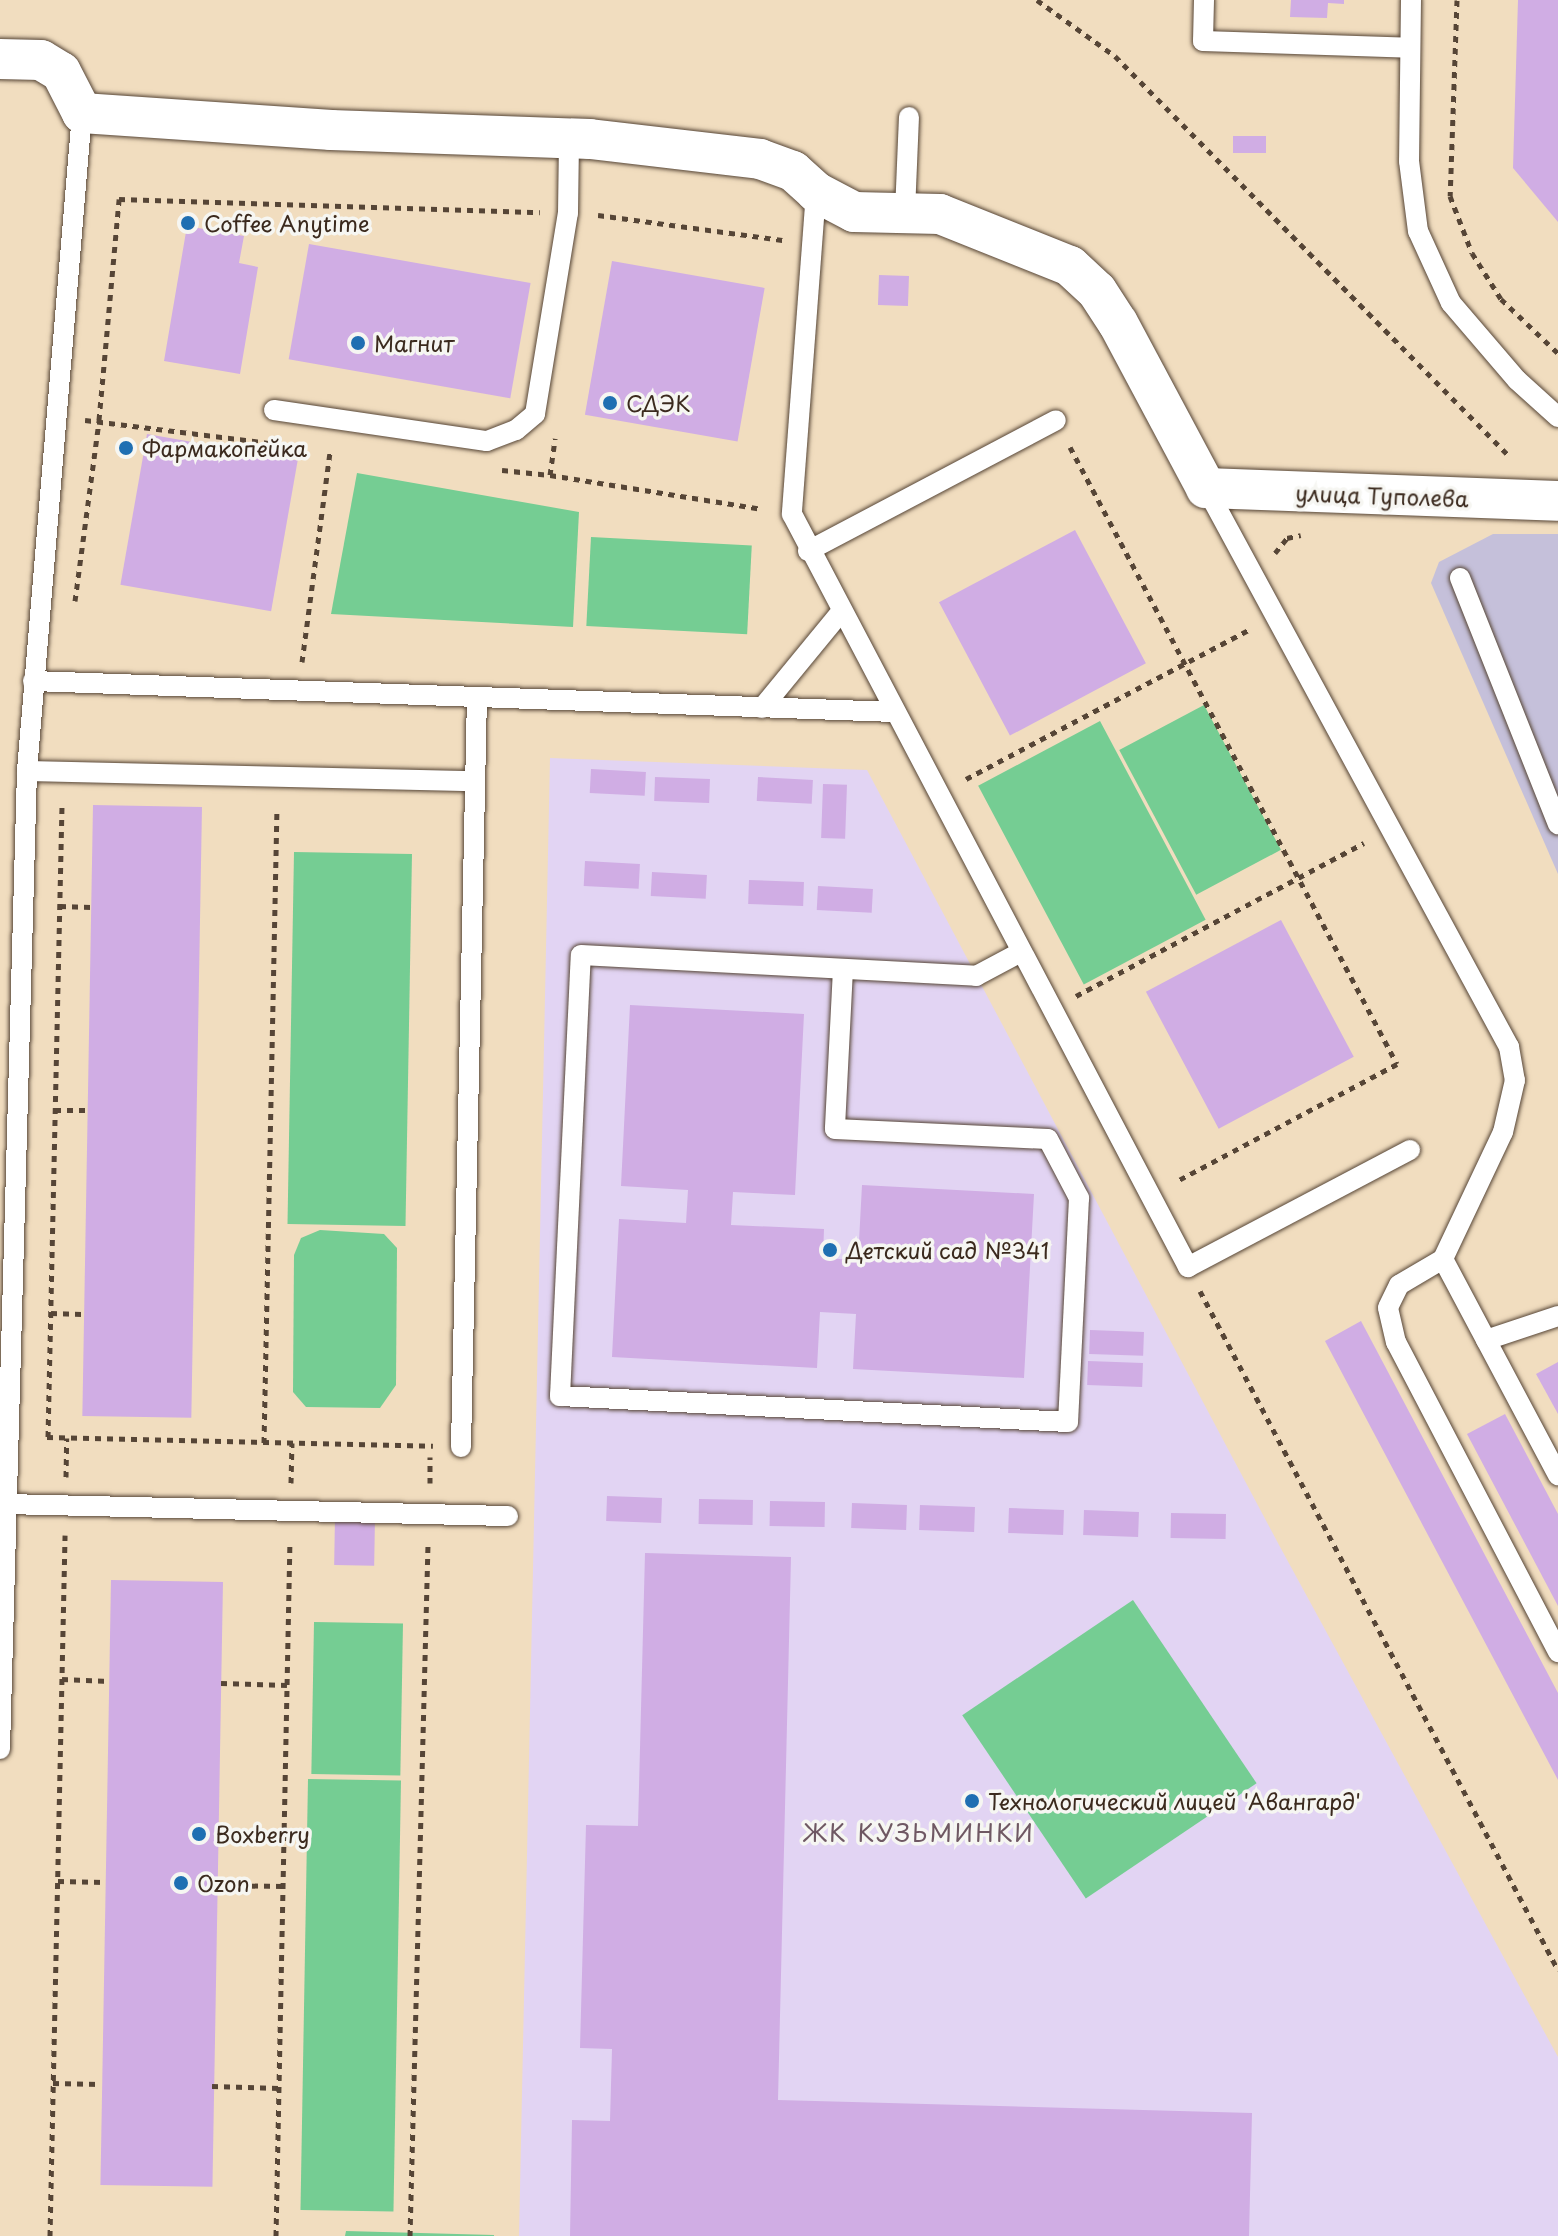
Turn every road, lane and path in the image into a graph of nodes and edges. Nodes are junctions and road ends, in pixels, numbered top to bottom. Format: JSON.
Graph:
{"nodes":[{"id":1,"x":1037,"y":0,"type":"edge"},
{"id":2,"x":1204,"y":0,"type":"edge"},
{"id":3,"x":1411,"y":0,"type":"edge"},
{"id":4,"x":1457,"y":0,"type":"edge"},
{"id":5,"x":1410,"y":48,"type":"junction"},
{"id":6,"x":0,"y":59,"type":"edge"},
{"id":7,"x":82,"y":113,"type":"junction"},
{"id":8,"x":909,"y":117,"type":"dead end"},
{"id":9,"x":569,"y":139,"type":"junction"},
{"id":10,"x":816,"y":192,"type":"junction"},
{"id":11,"x":905,"y":212,"type":"junction"},
{"id":12,"x":568,"y":213,"type":"junction"},
{"id":13,"x":813,"y":244,"type":"junction"},
{"id":14,"x":1558,"y":353,"type":"edge"},
{"id":15,"x":274,"y":410,"type":"dead end"},
{"id":16,"x":1558,"y":417,"type":"edge"},
{"id":17,"x":56,"y":420,"type":"junction"},
{"id":18,"x":99,"y":420,"type":"junction"},
{"id":19,"x":1056,"y":420,"type":"joint"},
{"id":20,"x":557,"y":429,"type":"dead end"},
{"id":21,"x":284,"y":445,"type":"dead end"},
{"id":22,"x":315,"y":449,"type":"dead end"},
{"id":23,"x":330,"y":452,"type":"junction"},
{"id":24,"x":346,"y":453,"type":"dead end"},
{"id":25,"x":487,"y":469,"type":"dead end"},
{"id":26,"x":550,"y":475,"type":"junction"},
{"id":27,"x":1206,"y":488,"type":"junction"},
{"id":28,"x":1556,"y":501,"type":"edge"},
{"id":29,"x":792,"y":514,"type":"junction"},
{"id":30,"x":1306,"y":533,"type":"dead end"},
{"id":31,"x":808,"y":551,"type":"junction"},
{"id":32,"x":1272,"y":566,"type":"dead end"},
{"id":33,"x":1460,"y":578,"type":"dead end"},
{"id":34,"x":75,"y":605,"type":"dead end"},
{"id":35,"x":840,"y":613,"type":"junction"},
{"id":36,"x":1229,"y":640,"type":"dead end"},
{"id":37,"x":1184,"y":664,"type":"junction"},
{"id":38,"x":33,"y":681,"type":"junction"},
{"id":39,"x":298,"y":691,"type":"junction"},
{"id":40,"x":477,"y":697,"type":"junction"},
{"id":41,"x":762,"y":708,"type":"junction"},
{"id":42,"x":893,"y":712,"type":"junction"},
{"id":43,"x":27,"y":771,"type":"junction"},
{"id":44,"x":63,"y":771,"type":"junction"},
{"id":45,"x":278,"y":777,"type":"junction"},
{"id":46,"x":475,"y":781,"type":"junction"},
{"id":47,"x":937,"y":795,"type":"junction"},
{"id":48,"x":1558,"y":824,"type":"edge"},
{"id":49,"x":1342,"y":855,"type":"dead end"},
{"id":50,"x":1298,"y":878,"type":"junction"},
{"id":51,"x":60,"y":906,"type":"junction"},
{"id":52,"x":91,"y":907,"type":"dead end"},
{"id":53,"x":1021,"y":952,"type":"junction"},
{"id":54,"x":843,"y":969,"type":"junction"},
{"id":55,"x":1051,"y":1009,"type":"junction"},
{"id":56,"x":55,"y":1110,"type":"junction"},
{"id":57,"x":87,"y":1110,"type":"dead end"},
{"id":58,"x":1410,"y":1150,"type":"dead end"},
{"id":59,"x":1149,"y":1195,"type":"junction"},
{"id":60,"x":1443,"y":1259,"type":"junction"},
{"id":61,"x":1188,"y":1267,"type":"junction"},
{"id":62,"x":51,"y":1313,"type":"junction"},
{"id":63,"x":82,"y":1314,"type":"dead end"},
{"id":64,"x":1558,"y":1316,"type":"edge"},
{"id":65,"x":1486,"y":1340,"type":"junction"},
{"id":66,"x":6,"y":1436,"type":"junction"},
{"id":67,"x":48,"y":1437,"type":"junction"},
{"id":68,"x":67,"y":1438,"type":"junction"},
{"id":69,"x":264,"y":1443,"type":"junction"},
{"id":70,"x":292,"y":1443,"type":"junction"},
{"id":71,"x":461,"y":1447,"type":"joint"},
{"id":72,"x":1558,"y":1475,"type":"edge"},
{"id":73,"x":5,"y":1504,"type":"junction"},
{"id":74,"x":66,"y":1505,"type":"junction"},
{"id":75,"x":291,"y":1511,"type":"junction"},
{"id":76,"x":508,"y":1516,"type":"dead end"},
{"id":77,"x":2,"y":1587,"type":"edge"},
{"id":78,"x":1558,"y":1652,"type":"edge"},
{"id":79,"x":62,"y":1679,"type":"junction"},
{"id":80,"x":109,"y":1681,"type":"dead end"},
{"id":81,"x":221,"y":1683,"type":"dead end"},
{"id":82,"x":287,"y":1685,"type":"junction"},
{"id":83,"x":0,"y":1749,"type":"edge"},
{"id":84,"x":58,"y":1881,"type":"junction"},
{"id":85,"x":105,"y":1882,"type":"dead end"},
{"id":86,"x":216,"y":1885,"type":"dead end"},
{"id":87,"x":283,"y":1886,"type":"junction"},
{"id":88,"x":1558,"y":1970,"type":"edge"},
{"id":89,"x":53,"y":2083,"type":"junction"},
{"id":90,"x":100,"y":2084,"type":"dead end"},
{"id":91,"x":212,"y":2086,"type":"dead end"},
{"id":92,"x":279,"y":2088,"type":"junction"},
{"id":93,"x":50,"y":2236,"type":"edge"},
{"id":94,"x":276,"y":2236,"type":"edge"}],
"edges":[{"from":1,"to":28,"type":"path"},
{"from":2,"to":5,"type":"lane"},
{"from":3,"to":5,"type":"lane"},
{"from":4,"to":14,"type":"path"},
{"from":5,"to":16,"type":"lane"},
{"from":6,"to":7,"type":"street"},
{"from":7,"to":9,"type":"street"},
{"from":7,"to":17,"type":"lane"},
{"from":8,"to":11,"type":"lane"},
{"from":9,"to":10,"type":"street"},
{"from":9,"to":12,"type":"lane"},
{"from":10,"to":11,"type":"street"},
{"from":10,"to":13,"type":"lane"},
{"from":11,"to":27,"type":"street"},
{"from":12,"to":13,"type":"path"},
{"from":12,"to":15,"type":"lane"},
{"from":12,"to":18,"type":"path"},
{"from":13,"to":29,"type":"lane"},
{"from":17,"to":18,"type":"path"},
{"from":17,"to":38,"type":"lane"},
{"from":18,"to":21,"type":"path"},
{"from":18,"to":34,"type":"path"},
{"from":19,"to":31,"type":"lane"},
{"from":19,"to":37,"type":"path"},
{"from":20,"to":26,"type":"path"},
{"from":22,"to":23,"type":"path"},
{"from":23,"to":24,"type":"path"},
{"from":23,"to":39,"type":"path"},
{"from":25,"to":26,"type":"path"},
{"from":26,"to":29,"type":"path"},
{"from":27,"to":28,"type":"street","name":"улица Туполева"},
{"from":27,"to":60,"type":"lane"},
{"from":29,"to":31,"type":"lane"},
{"from":30,"to":32,"type":"path"},
{"from":31,"to":35,"type":"lane"},
{"from":33,"to":48,"type":"lane"},
{"from":35,"to":41,"type":"lane"},
{"from":35,"to":42,"type":"lane"},
{"from":36,"to":37,"type":"path"},
{"from":37,"to":47,"type":"path"},
{"from":37,"to":50,"type":"path"},
{"from":38,"to":39,"type":"lane"},
{"from":38,"to":43,"type":"lane"},
{"from":39,"to":40,"type":"lane"},
{"from":40,"to":41,"type":"lane"},
{"from":40,"to":46,"type":"lane"},
{"from":41,"to":42,"type":"lane"},
{"from":42,"to":47,"type":"lane"},
{"from":43,"to":44,"type":"lane"},
{"from":43,"to":66,"type":"lane"},
{"from":44,"to":45,"type":"lane"},
{"from":44,"to":51,"type":"path"},
{"from":45,"to":46,"type":"lane"},
{"from":45,"to":69,"type":"path"},
{"from":46,"to":71,"type":"lane"},
{"from":47,"to":53,"type":"lane"},
{"from":49,"to":50,"type":"path"},
{"from":50,"to":55,"type":"path"},
{"from":50,"to":59,"type":"path"},
{"from":51,"to":52,"type":"path"},
{"from":51,"to":56,"type":"path"},
{"from":53,"to":54,"type":"lane"},
{"from":53,"to":55,"type":"lane"},
{"from":54,"to":54,"type":"lane"},
{"from":55,"to":59,"type":"lane"},
{"from":56,"to":57,"type":"path"},
{"from":56,"to":62,"type":"path"},
{"from":58,"to":61,"type":"lane"},
{"from":59,"to":61,"type":"lane"},
{"from":60,"to":65,"type":"lane"},
{"from":60,"to":78,"type":"lane"},
{"from":61,"to":88,"type":"path"},
{"from":62,"to":63,"type":"path"},
{"from":62,"to":67,"type":"path"},
{"from":64,"to":65,"type":"lane"},
{"from":65,"to":72,"type":"lane"},
{"from":66,"to":67,"type":"path"},
{"from":66,"to":73,"type":"lane"},
{"from":67,"to":68,"type":"path"},
{"from":68,"to":69,"type":"path"},
{"from":68,"to":74,"type":"path"},
{"from":69,"to":70,"type":"path"},
{"from":70,"to":71,"type":"path"},
{"from":70,"to":75,"type":"path"},
{"from":73,"to":74,"type":"lane"},
{"from":73,"to":77,"type":"lane"},
{"from":74,"to":75,"type":"lane"},
{"from":74,"to":79,"type":"path"},
{"from":75,"to":76,"type":"lane"},
{"from":75,"to":82,"type":"path"},
{"from":77,"to":83,"type":"lane"},
{"from":79,"to":80,"type":"path"},
{"from":79,"to":84,"type":"path"},
{"from":81,"to":82,"type":"path"},
{"from":82,"to":87,"type":"path"},
{"from":84,"to":85,"type":"path"},
{"from":84,"to":89,"type":"path"},
{"from":86,"to":87,"type":"path"},
{"from":87,"to":92,"type":"path"},
{"from":89,"to":90,"type":"path"},
{"from":89,"to":93,"type":"path"},
{"from":91,"to":92,"type":"path"},
{"from":92,"to":94,"type":"path"}]}
